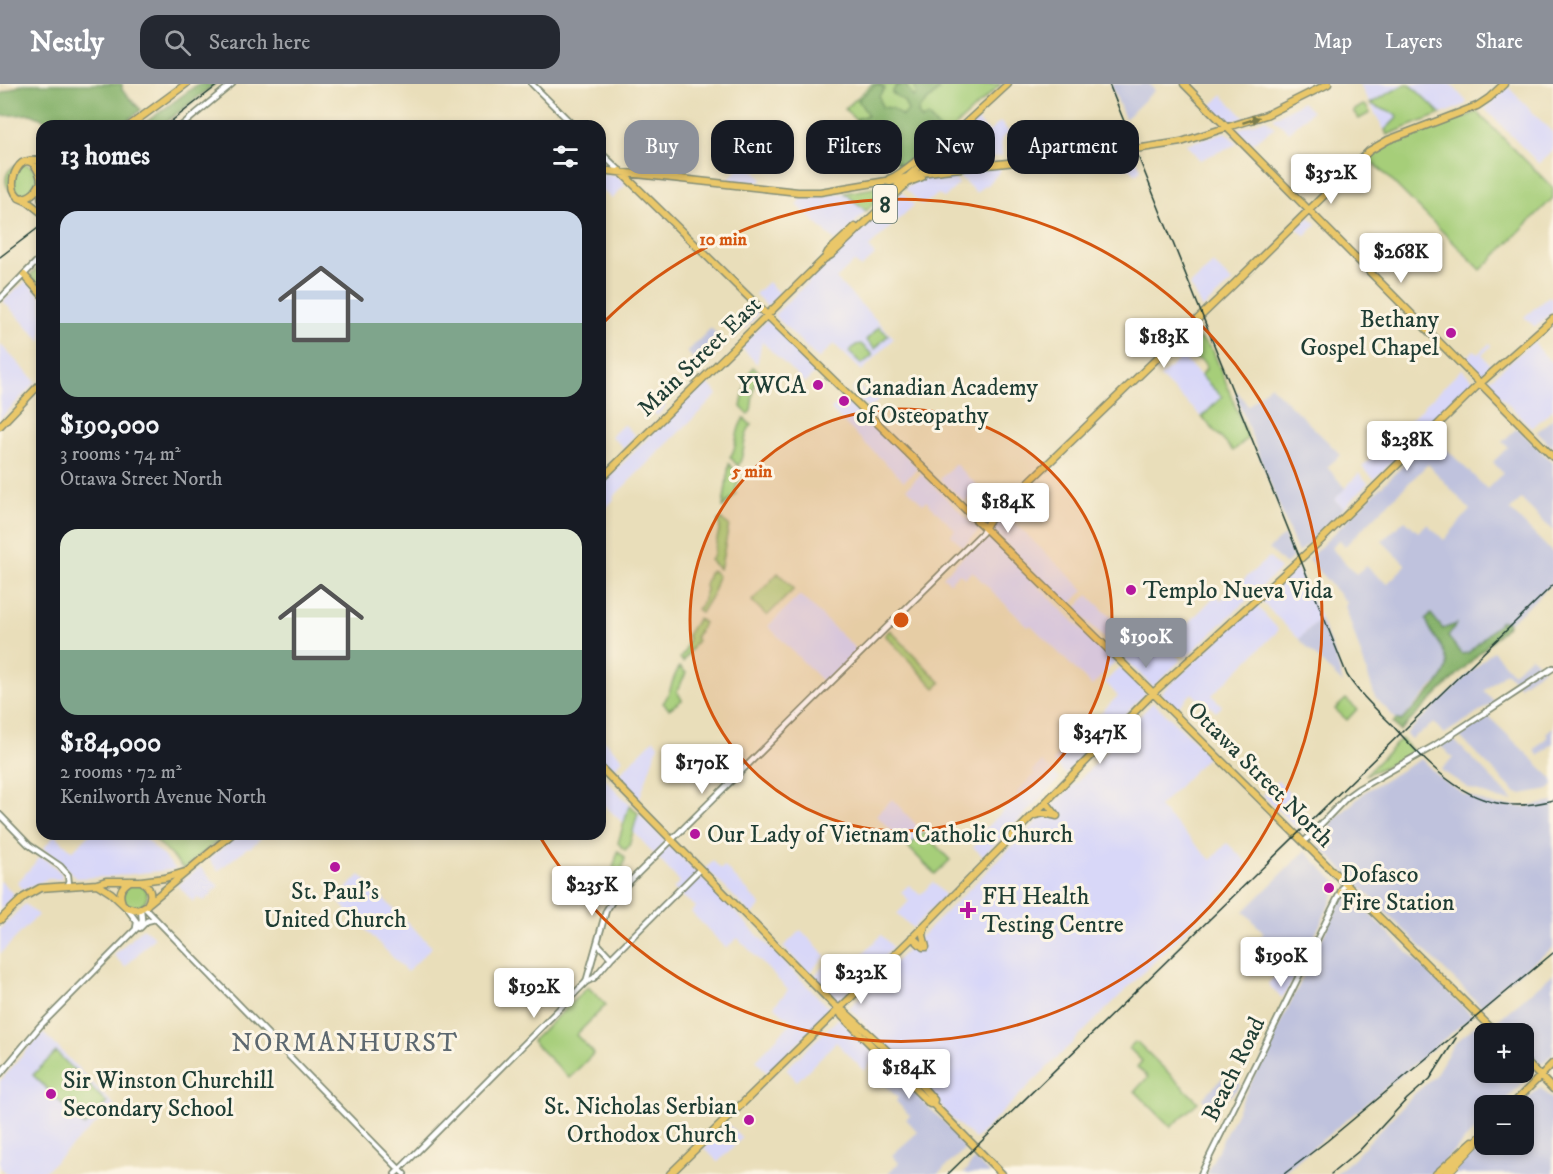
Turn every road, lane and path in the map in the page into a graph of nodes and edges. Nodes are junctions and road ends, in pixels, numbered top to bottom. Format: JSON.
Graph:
{"nodes":[{"id":1,"x":186,"y":84,"type":"edge"},
{"id":2,"x":232,"y":84,"type":"edge"},
{"id":3,"x":531,"y":84,"type":"edge"},
{"id":4,"x":1008,"y":84,"type":"edge"},
{"id":5,"x":1184,"y":84,"type":"edge"},
{"id":6,"x":1328,"y":84,"type":"edge"},
{"id":7,"x":1504,"y":84,"type":"edge"},
{"id":8,"x":137,"y":120,"type":"edge"},
{"id":9,"x":188,"y":120,"type":"edge"},
{"id":10,"x":568,"y":120,"type":"edge"},
{"id":11,"x":969,"y":120,"type":"edge"},
{"id":12,"x":1228,"y":128,"type":"junction"},
{"id":13,"x":606,"y":158,"type":"edge"},
{"id":14,"x":36,"y":160,"type":"edge"},
{"id":15,"x":21,"y":161,"type":"junction"},
{"id":16,"x":914,"y":162,"type":"edge"},
{"id":17,"x":995,"y":164,"type":"edge"},
{"id":18,"x":9,"y":167,"type":"dead end"},
{"id":19,"x":36,"y":168,"type":"edge"},
{"id":20,"x":606,"y":170,"type":"edge"},
{"id":21,"x":620,"y":171,"type":"junction"},
{"id":22,"x":914,"y":171,"type":"edge"},
{"id":23,"x":922,"y":174,"type":"edge"},
{"id":24,"x":931,"y":174,"type":"edge"},
{"id":25,"x":906,"y":178,"type":"junction"},
{"id":26,"x":886,"y":181,"type":"junction"},
{"id":27,"x":5,"y":186,"type":"dead end"},
{"id":28,"x":36,"y":192,"type":"edge"},
{"id":29,"x":13,"y":195,"type":"junction"},
{"id":30,"x":36,"y":208,"type":"edge"},
{"id":31,"x":1310,"y":210,"type":"junction"},
{"id":32,"x":824,"y":259,"type":"junction"},
{"id":33,"x":36,"y":262,"type":"edge"},
{"id":34,"x":24,"y":275,"type":"junction"},
{"id":35,"x":36,"y":288,"type":"edge"},
{"id":36,"x":0,"y":299,"type":"edge"},
{"id":37,"x":767,"y":315,"type":"junction"},
{"id":38,"x":1553,"y":319,"type":"edge"},
{"id":39,"x":1480,"y":382,"type":"junction"},
{"id":40,"x":36,"y":388,"type":"edge"},
{"id":41,"x":0,"y":426,"type":"edge"},
{"id":42,"x":1553,"y":457,"type":"edge"},
{"id":43,"x":606,"y":474,"type":"edge"},
{"id":44,"x":985,"y":528,"type":"junction"},
{"id":45,"x":1553,"y":668,"type":"edge"},
{"id":46,"x":1154,"y":693,"type":"junction"},
{"id":47,"x":606,"y":773,"type":"edge"},
{"id":48,"x":1046,"y":802,"type":"junction"},
{"id":49,"x":0,"y":815,"type":"edge"},
{"id":50,"x":1034,"y":815,"type":"junction"},
{"id":51,"x":225,"y":840,"type":"edge"},
{"id":52,"x":672,"y":841,"type":"junction"},
{"id":53,"x":1304,"y":843,"type":"junction"},
{"id":54,"x":700,"y":869,"type":"junction"},
{"id":55,"x":185,"y":872,"type":"junction"},
{"id":56,"x":130,"y":881,"type":"junction"},
{"id":57,"x":141,"y":881,"type":"junction"},
{"id":58,"x":1345,"y":883,"type":"junction"},
{"id":59,"x":97,"y":884,"type":"junction"},
{"id":60,"x":69,"y":885,"type":"junction"},
{"id":61,"x":1341,"y":892,"type":"junction"},
{"id":62,"x":1355,"y":892,"type":"junction"},
{"id":63,"x":124,"y":905,"type":"junction"},
{"id":64,"x":145,"y":906,"type":"junction"},
{"id":65,"x":155,"y":918,"type":"junction"},
{"id":66,"x":0,"y":920,"type":"edge"},
{"id":67,"x":926,"y":924,"type":"junction"},
{"id":68,"x":134,"y":930,"type":"junction"},
{"id":69,"x":912,"y":937,"type":"junction"},
{"id":70,"x":597,"y":943,"type":"junction"},
{"id":71,"x":611,"y":958,"type":"junction"},
{"id":72,"x":586,"y":982,"type":"junction"},
{"id":73,"x":839,"y":1010,"type":"junction"},
{"id":74,"x":1486,"y":1023,"type":"edge"},
{"id":75,"x":1553,"y":1063,"type":"edge"},
{"id":76,"x":1534,"y":1070,"type":"edge"},
{"id":77,"x":0,"y":1074,"type":"edge"},
{"id":78,"x":1540,"y":1076,"type":"junction"},
{"id":79,"x":1553,"y":1089,"type":"edge"},
{"id":80,"x":1522,"y":1095,"type":"edge"},
{"id":81,"x":1474,"y":1141,"type":"edge"},
{"id":82,"x":1474,"y":1144,"type":"edge"},
{"id":83,"x":399,"y":1169,"type":"junction"},
{"id":84,"x":395,"y":1174,"type":"edge"},
{"id":85,"x":404,"y":1174,"type":"edge"},
{"id":86,"x":670,"y":1174,"type":"edge"},
{"id":87,"x":1002,"y":1174,"type":"edge"},
{"id":88,"x":1201,"y":1174,"type":"edge"},
{"id":89,"x":1436,"y":1174,"type":"edge"},
{"id":90,"x":1446,"y":1174,"type":"edge"}],
"edges":[{"from":1,"to":8,"type":"main road"},
{"from":2,"to":9,"type":"street"},
{"from":3,"to":10,"type":"street"},
{"from":4,"to":11,"type":"main road","name":"Main Street East","number":"8"},
{"from":5,"to":12,"type":"main road"},
{"from":12,"to":6,"type":"main road","number":"8","one_way":true},
{"from":7,"to":31,"type":"main road"},
{"from":12,"to":17,"type":"main road","number":"8"},
{"from":12,"to":31,"type":"main road"},
{"from":13,"to":21,"type":"street"},
{"from":14,"to":15,"type":"main road"},
{"from":15,"to":18,"type":"main road"},
{"from":15,"to":19,"type":"main road"},
{"from":16,"to":26,"type":"main road"},
{"from":20,"to":21,"type":"main road"},
{"from":21,"to":26,"type":"main road"},
{"from":21,"to":37,"type":"main road","name":"Ottawa Street North"},
{"from":22,"to":25,"type":"main road","name":"Main Street East","number":"8"},
{"from":23,"to":25,"type":"main road"},
{"from":24,"to":32,"type":"main road","name":"Main Street East","number":"8"},
{"from":25,"to":26,"type":"main road"},
{"from":25,"to":32,"type":"main road","name":"Main Street East","number":"8"},
{"from":27,"to":29,"type":"main road"},
{"from":28,"to":29,"type":"main road"},
{"from":29,"to":30,"type":"main road"},
{"from":31,"to":39,"type":"main road"},
{"from":31,"to":44,"type":"main road"},
{"from":32,"to":37,"type":"main road","name":"Main Street East","number":"8"},
{"from":33,"to":34,"type":"street"},
{"from":34,"to":35,"type":"main road"},
{"from":34,"to":36,"type":"street"},
{"from":37,"to":43,"type":"main road","name":"Main Street East","number":"8"},
{"from":37,"to":44,"type":"main road","name":"Ottawa Street North"},
{"from":38,"to":39,"type":"main road"},
{"from":39,"to":42,"type":"main road"},
{"from":39,"to":46,"type":"main road"},
{"from":40,"to":41,"type":"main road"},
{"from":44,"to":46,"type":"main road","name":"Ottawa Street North"},
{"from":44,"to":52,"type":"street"},
{"from":45,"to":53,"type":"street"},
{"from":46,"to":48,"type":"main road"},
{"from":46,"to":53,"type":"main road","name":"Ottawa Street North"},
{"from":47,"to":52,"type":"main road"},
{"from":48,"to":50,"type":"main road"},
{"from":48,"to":50,"type":"main road"},
{"from":49,"to":60,"type":"street"},
{"from":50,"to":67,"type":"main road"},
{"from":51,"to":55,"type":"main road"},
{"from":52,"to":54,"type":"main road"},
{"from":52,"to":70,"type":"street"},
{"from":53,"to":58,"type":"main road","name":"Ottawa Street North"},
{"from":54,"to":71,"type":"street"},
{"from":54,"to":73,"type":"main road"},
{"from":55,"to":57,"type":"main road"},
{"from":55,"to":64,"type":"main road"},
{"from":56,"to":57,"type":"main road"},
{"from":56,"to":59,"type":"main road"},
{"from":56,"to":63,"type":"main road"},
{"from":57,"to":64,"type":"main road"},
{"from":58,"to":61,"type":"street","name":"Beach Road"},
{"from":58,"to":62,"type":"main road","name":"Ottawa Street North"},
{"from":59,"to":60,"type":"main road"},
{"from":59,"to":63,"type":"main road"},
{"from":60,"to":66,"type":"main road"},
{"from":61,"to":62,"type":"main road"},
{"from":61,"to":88,"type":"street","name":"Beach Road"},
{"from":62,"to":74,"type":"main road","name":"Ottawa Street North"},
{"from":63,"to":64,"type":"main road"},
{"from":63,"to":68,"type":"street"},
{"from":64,"to":65,"type":"street"},
{"from":64,"to":68,"type":"street"},
{"from":65,"to":68,"type":"street"},
{"from":65,"to":83,"type":"street"},
{"from":67,"to":69,"type":"main road"},
{"from":67,"to":69,"type":"main road"},
{"from":68,"to":77,"type":"street"},
{"from":69,"to":73,"type":"main road"},
{"from":70,"to":71,"type":"street"},
{"from":70,"to":72,"type":"street"},
{"from":71,"to":72,"type":"street"},
{"from":72,"to":83,"type":"street"},
{"from":73,"to":86,"type":"main road"},
{"from":73,"to":87,"type":"main road"},
{"from":75,"to":78,"type":"main road"},
{"from":76,"to":78,"type":"main road"},
{"from":78,"to":79,"type":"main road"},
{"from":78,"to":80,"type":"main road"},
{"from":81,"to":89,"type":"main road"},
{"from":82,"to":90,"type":"highway"},
{"from":83,"to":84,"type":"street"},
{"from":83,"to":85,"type":"street"}]}
